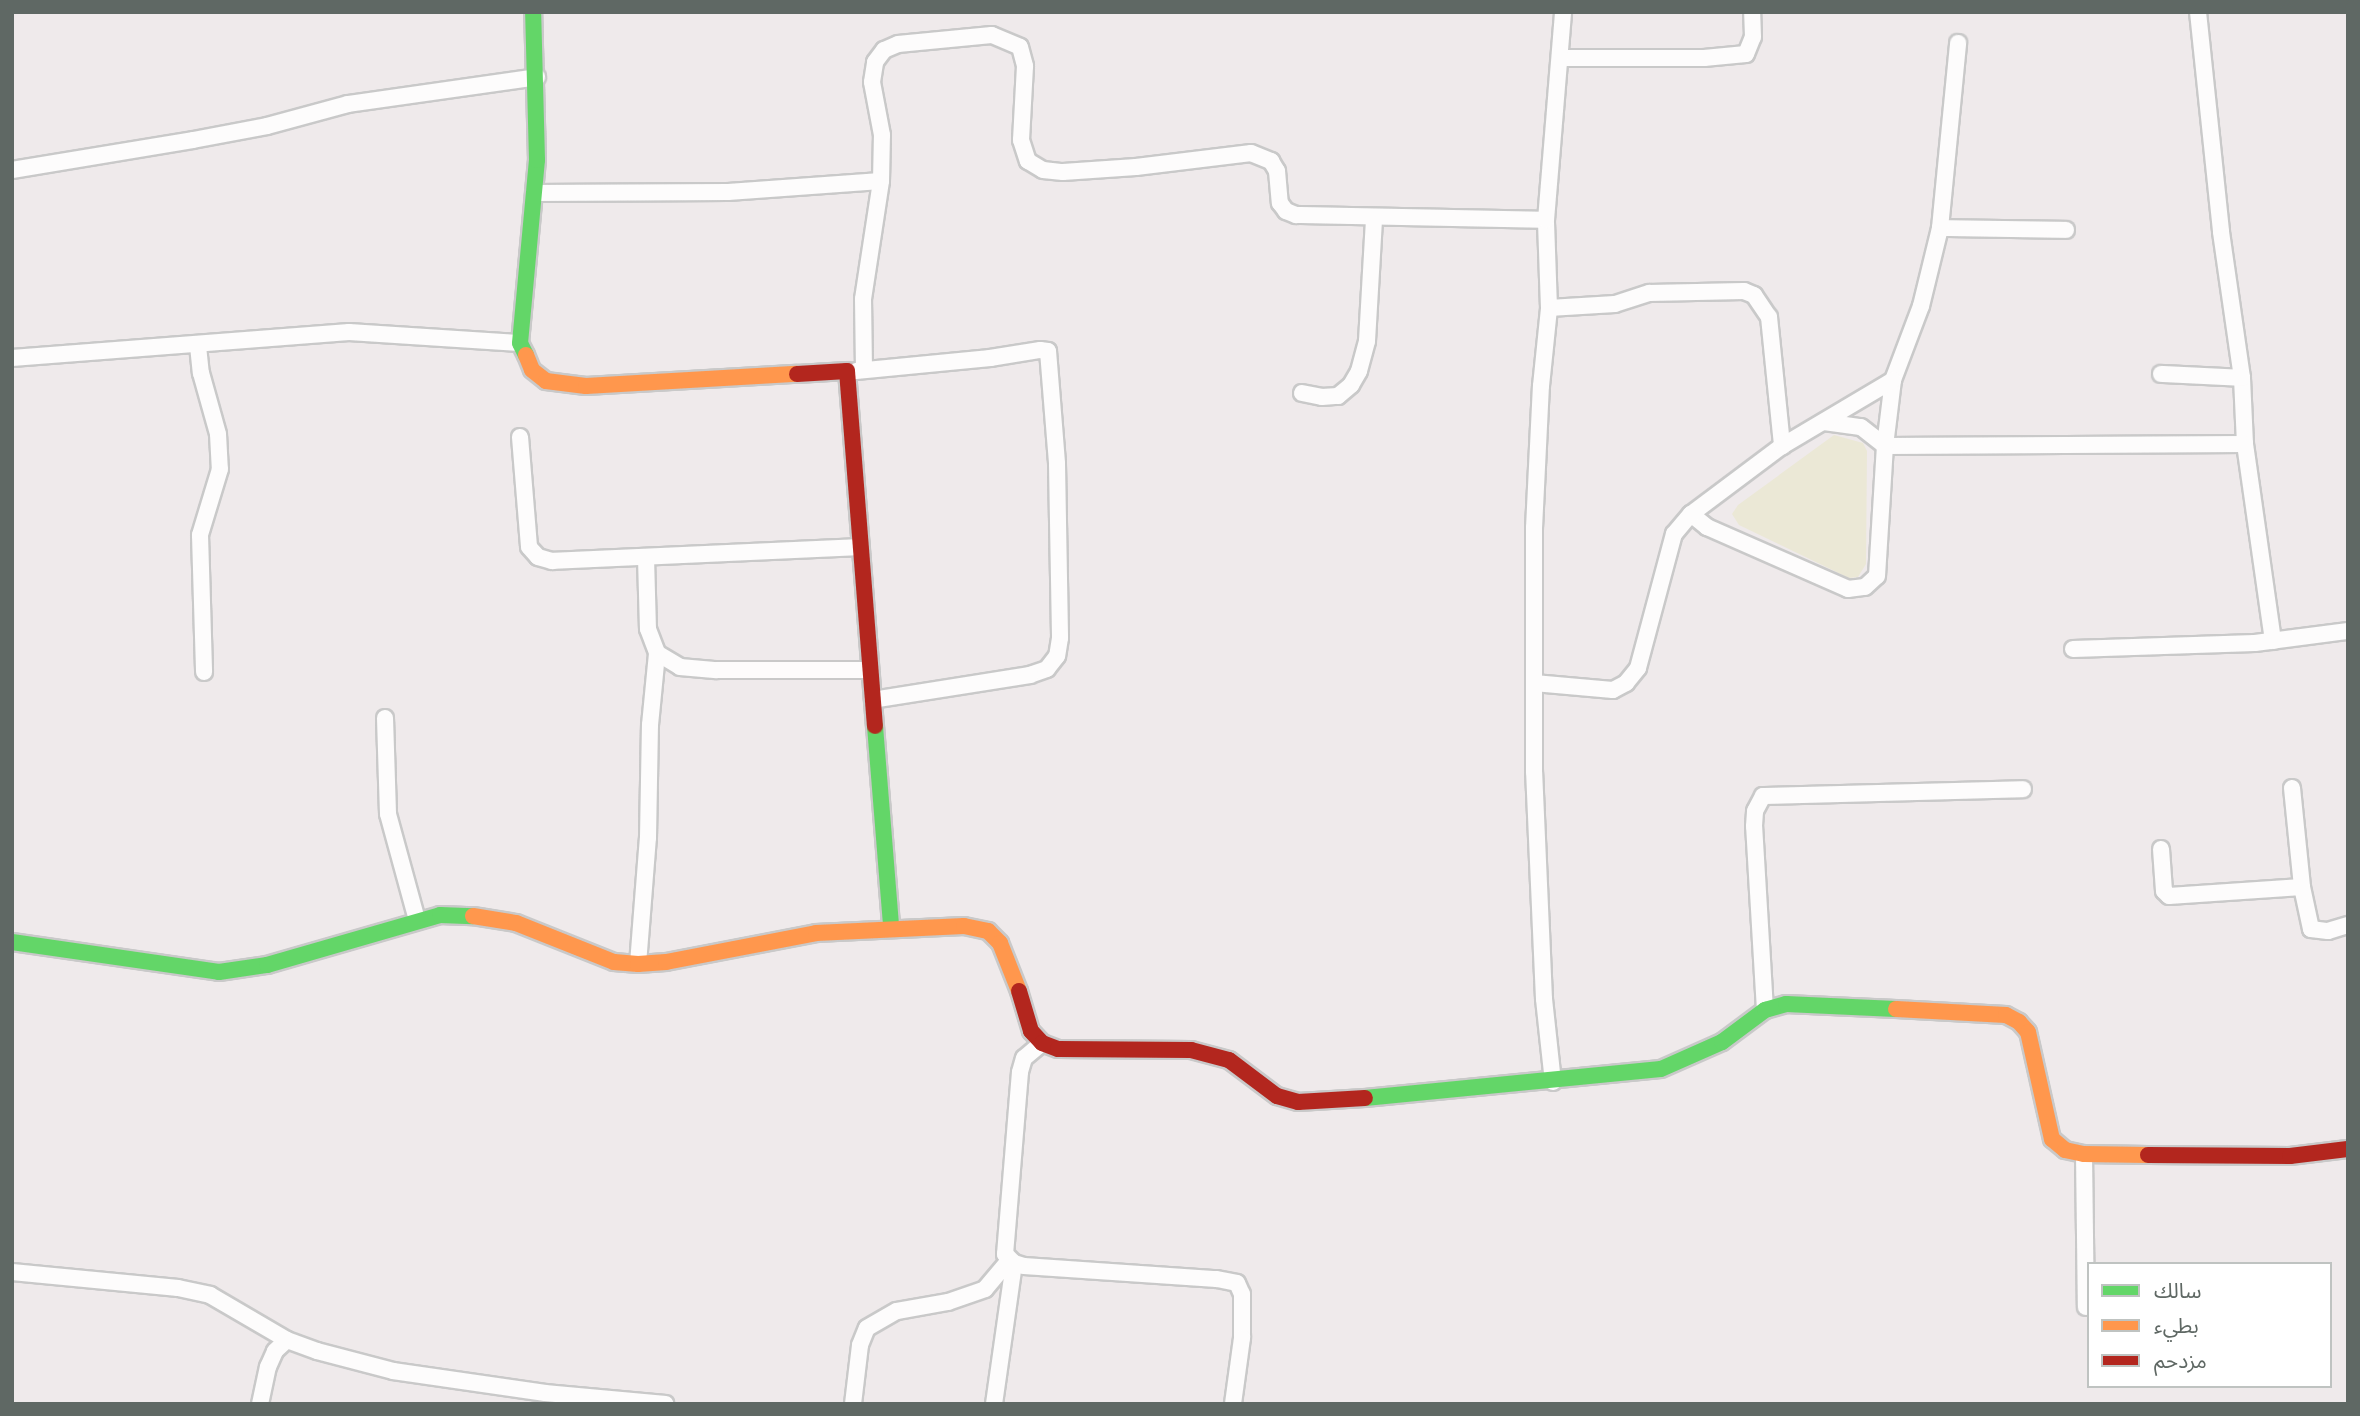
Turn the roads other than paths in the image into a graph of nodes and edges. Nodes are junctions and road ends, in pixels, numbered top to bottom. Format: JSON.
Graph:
{"nodes":[{"id":1,"x":533,"y":12,"type":"edge"},
{"id":2,"x":1563,"y":12,"type":"edge"},
{"id":3,"x":1752,"y":12,"type":"edge"},
{"id":4,"x":2198,"y":12,"type":"edge"},
{"id":5,"x":1958,"y":43,"type":"dead end"},
{"id":6,"x":1560,"y":58,"type":"junction"},
{"id":7,"x":537,"y":77,"type":"junction"},
{"id":8,"x":12,"y":170,"type":"edge"},
{"id":9,"x":881,"y":181,"type":"junction"},
{"id":10,"x":534,"y":193,"type":"junction"},
{"id":11,"x":1374,"y":219,"type":"junction"},
{"id":12,"x":1546,"y":220,"type":"junction"},
{"id":13,"x":1940,"y":228,"type":"junction"},
{"id":14,"x":2066,"y":230,"type":"dead end"},
{"id":15,"x":1549,"y":308,"type":"junction"},
{"id":16,"x":520,"y":343,"type":"junction"},
{"id":17,"x":198,"y":346,"type":"junction"},
{"id":18,"x":12,"y":358,"type":"edge"},
{"id":19,"x":864,"y":370,"type":"junction"},
{"id":20,"x":847,"y":372,"type":"junction"},
{"id":21,"x":2161,"y":374,"type":"dead end"},
{"id":22,"x":2242,"y":378,"type":"junction"},
{"id":23,"x":1893,"y":380,"type":"junction"},
{"id":24,"x":1302,"y":393,"type":"dead end"},
{"id":25,"x":1824,"y":422,"type":"junction"},
{"id":26,"x":520,"y":437,"type":"dead end"},
{"id":27,"x":2245,"y":444,"type":"junction"},
{"id":28,"x":1782,"y":446,"type":"junction"},
{"id":29,"x":1885,"y":446,"type":"junction"},
{"id":30,"x":1691,"y":514,"type":"junction"},
{"id":31,"x":859,"y":547,"type":"junction"},
{"id":32,"x":646,"y":558,"type":"junction"},
{"id":33,"x":2348,"y":632,"type":"edge"},
{"id":34,"x":2273,"y":641,"type":"junction"},
{"id":35,"x":2073,"y":649,"type":"dead end"},
{"id":36,"x":656,"y":653,"type":"junction"},
{"id":37,"x":868,"y":670,"type":"junction"},
{"id":38,"x":204,"y":672,"type":"dead end"},
{"id":39,"x":1534,"y":683,"type":"junction"},
{"id":40,"x":873,"y":699,"type":"junction"},
{"id":41,"x":385,"y":718,"type":"dead end"},
{"id":42,"x":2292,"y":788,"type":"dead end"},
{"id":43,"x":2023,"y":789,"type":"dead end"},
{"id":44,"x":2161,"y":849,"type":"dead end"},
{"id":45,"x":2302,"y":887,"type":"junction"},
{"id":46,"x":417,"y":920,"type":"junction"},
{"id":47,"x":2348,"y":925,"type":"edge"},
{"id":48,"x":891,"y":927,"type":"junction"},
{"id":49,"x":12,"y":942,"type":"edge"},
{"id":50,"x":638,"y":964,"type":"junction"},
{"id":51,"x":1765,"y":1010,"type":"junction"},
{"id":52,"x":1042,"y":1043,"type":"junction"},
{"id":53,"x":1553,"y":1082,"type":"junction"},
{"id":54,"x":2348,"y":1149,"type":"edge"},
{"id":55,"x":2084,"y":1154,"type":"junction"},
{"id":56,"x":1011,"y":1262,"type":"junction"},
{"id":57,"x":12,"y":1272,"type":"edge"},
{"id":58,"x":2086,"y":1307,"type":"dead end"},
{"id":59,"x":287,"y":1340,"type":"junction"},
{"id":60,"x":260,"y":1404,"type":"edge"},
{"id":61,"x":666,"y":1404,"type":"edge"},
{"id":62,"x":853,"y":1404,"type":"edge"},
{"id":63,"x":993,"y":1404,"type":"edge"},
{"id":64,"x":1233,"y":1404,"type":"edge"}],
"edges":[{"from":1,"to":7,"type":"street"},
{"from":2,"to":6,"type":"street"},
{"from":3,"to":6,"type":"street"},
{"from":4,"to":22,"type":"street"},
{"from":5,"to":13,"type":"street"},
{"from":6,"to":12,"type":"street"},
{"from":7,"to":8,"type":"street"},
{"from":7,"to":10,"type":"street"},
{"from":9,"to":10,"type":"street"},
{"from":9,"to":11,"type":"street"},
{"from":9,"to":19,"type":"street"},
{"from":10,"to":16,"type":"street"},
{"from":11,"to":12,"type":"street"},
{"from":11,"to":24,"type":"street"},
{"from":12,"to":15,"type":"street"},
{"from":13,"to":14,"type":"street"},
{"from":13,"to":23,"type":"street"},
{"from":15,"to":28,"type":"street"},
{"from":15,"to":39,"type":"street"},
{"from":16,"to":17,"type":"street"},
{"from":16,"to":20,"type":"street"},
{"from":17,"to":18,"type":"street"},
{"from":17,"to":38,"type":"street"},
{"from":19,"to":20,"type":"street"},
{"from":19,"to":40,"type":"street"},
{"from":20,"to":31,"type":"street"},
{"from":21,"to":22,"type":"street"},
{"from":22,"to":27,"type":"street"},
{"from":23,"to":25,"type":"street"},
{"from":23,"to":29,"type":"street"},
{"from":25,"to":28,"type":"street"},
{"from":25,"to":29,"type":"street"},
{"from":26,"to":32,"type":"street"},
{"from":27,"to":29,"type":"street"},
{"from":27,"to":34,"type":"street"},
{"from":28,"to":30,"type":"street"},
{"from":29,"to":30,"type":"street"},
{"from":30,"to":39,"type":"street"},
{"from":31,"to":32,"type":"street"},
{"from":31,"to":37,"type":"street"},
{"from":32,"to":36,"type":"street"},
{"from":33,"to":34,"type":"street"},
{"from":34,"to":35,"type":"street"},
{"from":36,"to":37,"type":"street"},
{"from":36,"to":50,"type":"street"},
{"from":37,"to":40,"type":"street"},
{"from":39,"to":53,"type":"street"},
{"from":40,"to":48,"type":"street"},
{"from":41,"to":46,"type":"street"},
{"from":42,"to":45,"type":"street"},
{"from":43,"to":51,"type":"street"},
{"from":44,"to":45,"type":"street"},
{"from":45,"to":47,"type":"street"},
{"from":46,"to":49,"type":"street"},
{"from":46,"to":50,"type":"street"},
{"from":48,"to":50,"type":"street"},
{"from":48,"to":52,"type":"street"},
{"from":51,"to":53,"type":"street"},
{"from":51,"to":55,"type":"street"},
{"from":52,"to":53,"type":"street"},
{"from":52,"to":56,"type":"street"},
{"from":54,"to":55,"type":"street"},
{"from":55,"to":58,"type":"street"},
{"from":56,"to":62,"type":"street"},
{"from":56,"to":63,"type":"street"},
{"from":56,"to":64,"type":"street"},
{"from":57,"to":59,"type":"street"},
{"from":59,"to":60,"type":"street"},
{"from":59,"to":61,"type":"street"}]}
